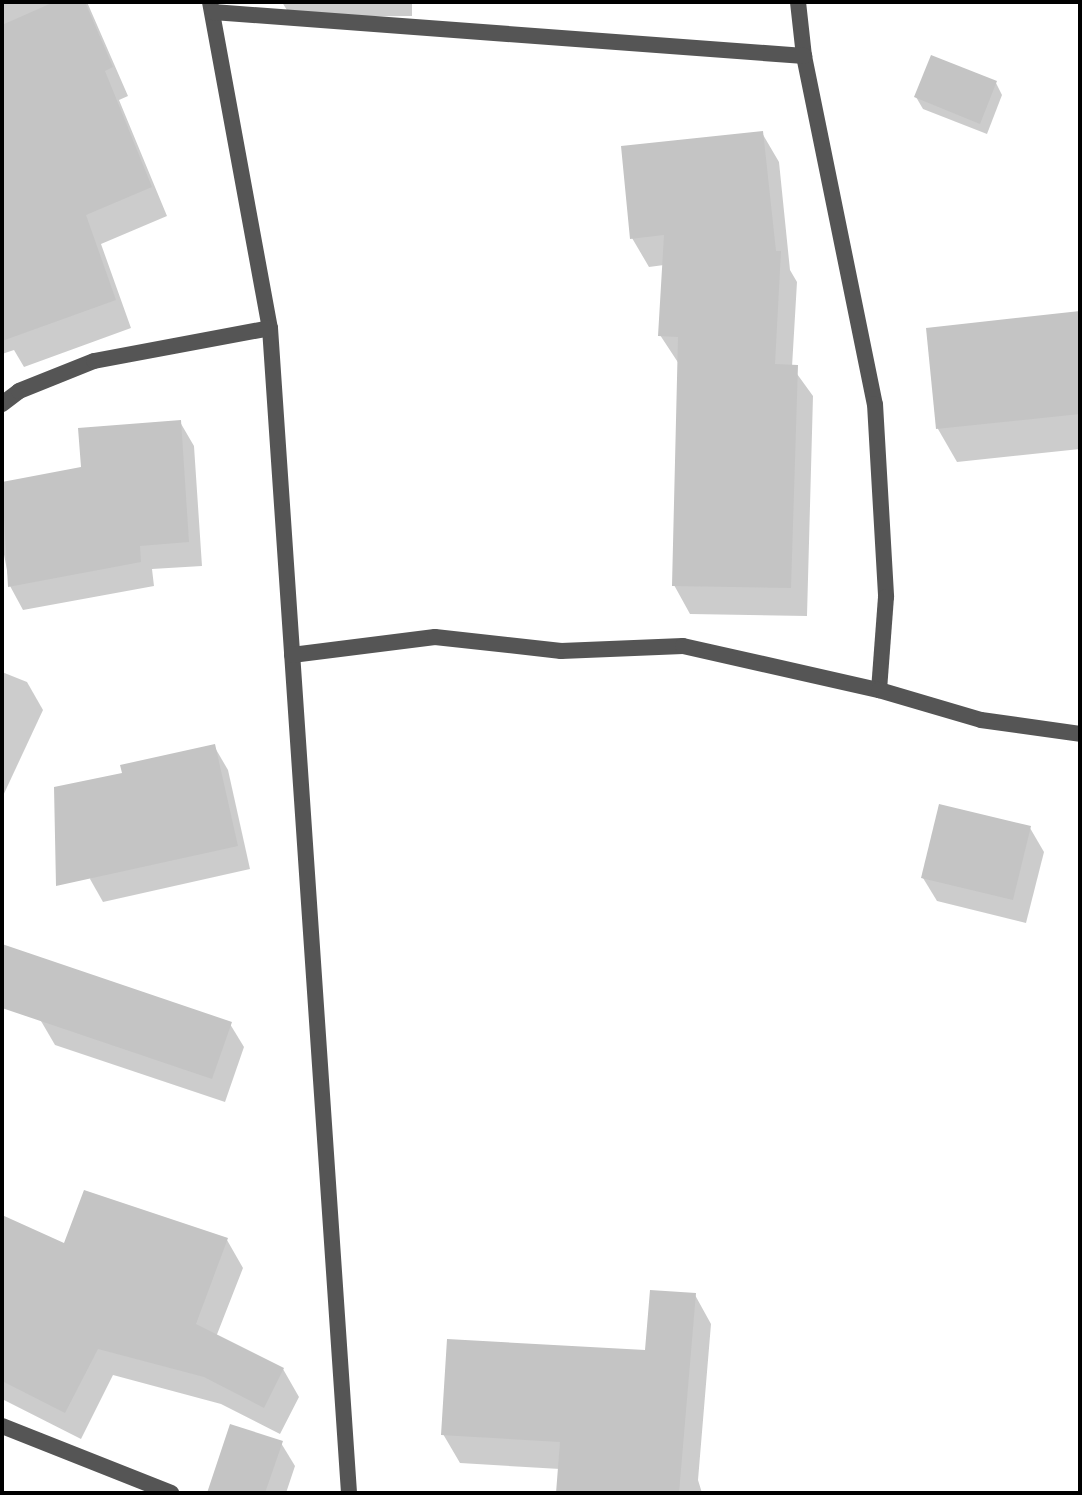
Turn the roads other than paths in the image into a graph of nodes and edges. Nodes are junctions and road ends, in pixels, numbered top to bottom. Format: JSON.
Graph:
{"nodes":[{"id":1,"x":798,"y":2,"type":"edge"},
{"id":2,"x":211,"y":7,"type":"edge"},
{"id":3,"x":804,"y":56,"type":"junction"},
{"id":4,"x":270,"y":328,"type":"junction"},
{"id":5,"x":2,"y":404,"type":"edge"},
{"id":6,"x":292,"y":655,"type":"junction"},
{"id":7,"x":879,"y":690,"type":"junction"},
{"id":8,"x":1080,"y":734,"type":"edge"},
{"id":9,"x":2,"y":1426,"type":"edge"},
{"id":10,"x":171,"y":1493,"type":"edge"},
{"id":11,"x":349,"y":1493,"type":"edge"}],
"edges":[{"from":1,"to":3,"type":"street"},
{"from":2,"to":3,"type":"street"},
{"from":2,"to":4,"type":"street"},
{"from":3,"to":7,"type":"street"},
{"from":4,"to":5,"type":"street"},
{"from":4,"to":6,"type":"street"},
{"from":6,"to":7,"type":"street"},
{"from":6,"to":11,"type":"street"},
{"from":7,"to":8,"type":"street"},
{"from":9,"to":10,"type":"street"}]}
